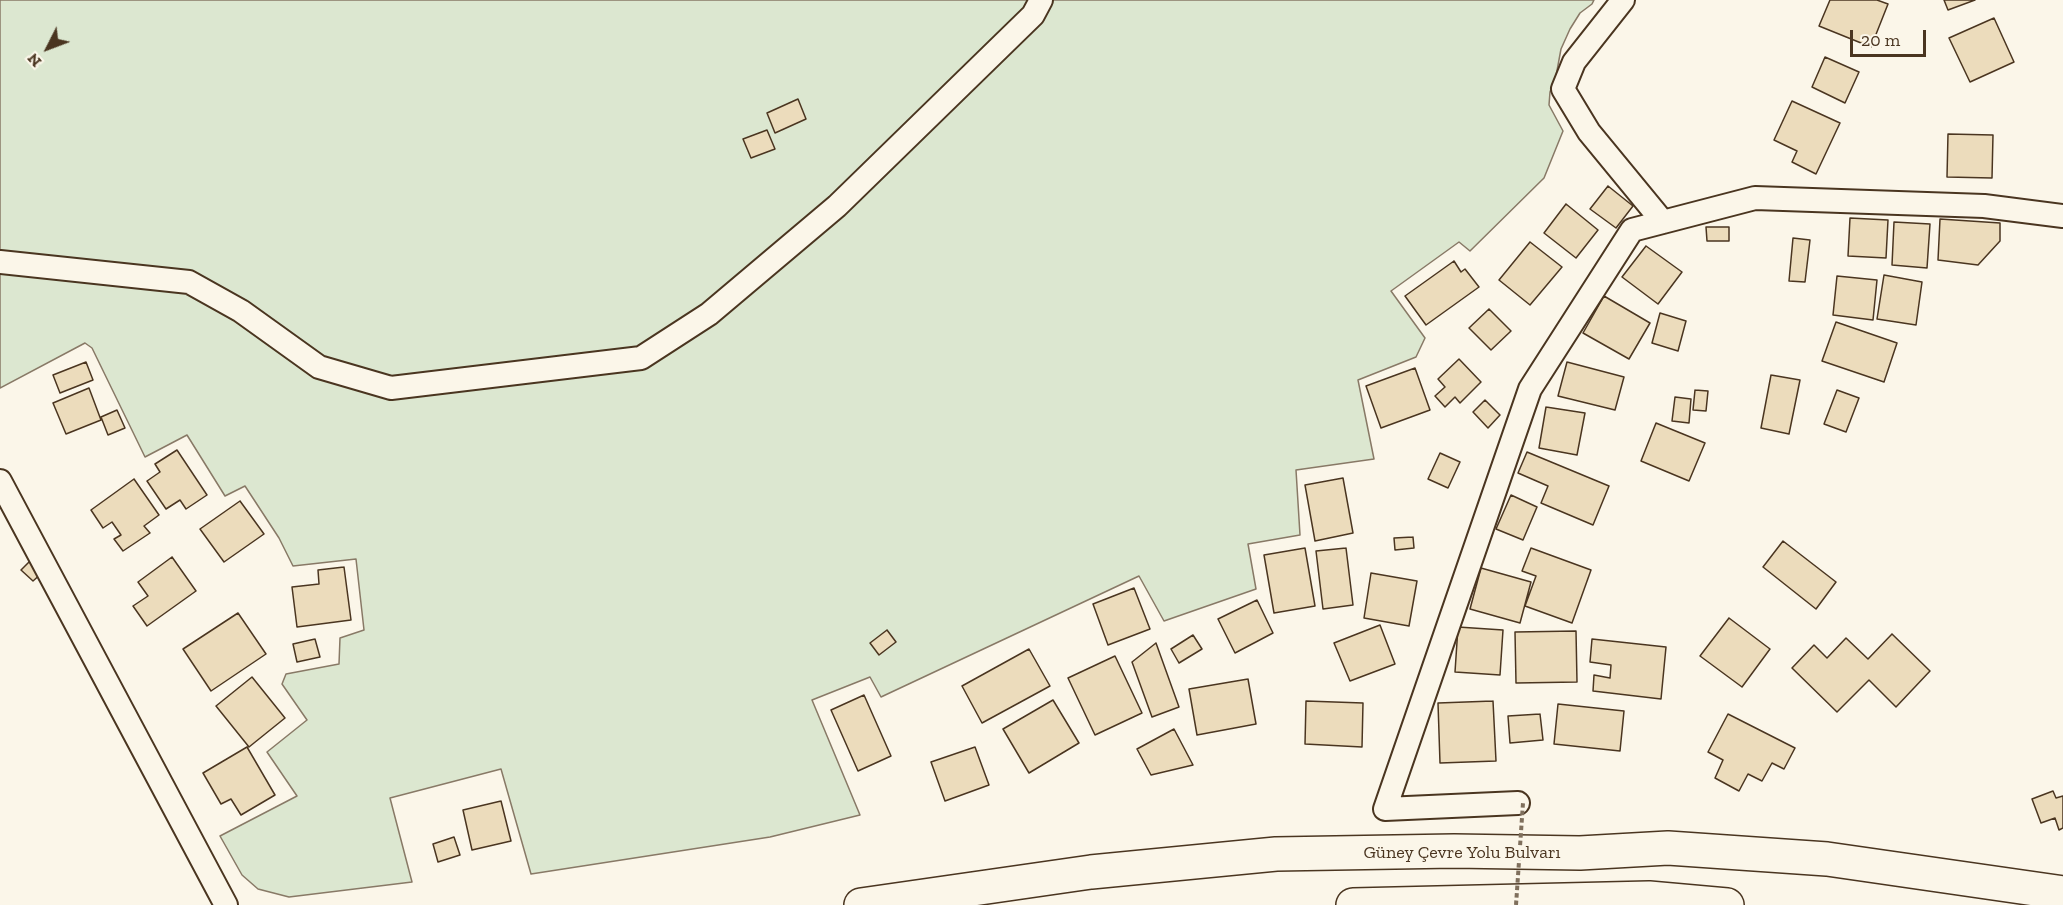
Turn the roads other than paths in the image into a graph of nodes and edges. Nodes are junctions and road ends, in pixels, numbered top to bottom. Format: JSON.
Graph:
{"nodes":[{"id":1,"x":1041,"y":0,"type":"edge"},
{"id":2,"x":1623,"y":0,"type":"edge"},
{"id":3,"x":2063,"y":216,"type":"edge"},
{"id":4,"x":1663,"y":222,"type":"junction"},
{"id":5,"x":0,"y":262,"type":"edge"},
{"id":6,"x":0,"y":481,"type":"edge"},
{"id":7,"x":1520,"y":803,"type":"road end"},
{"id":8,"x":2063,"y":893,"type":"edge"},
{"id":9,"x":226,"y":905,"type":"edge"},
{"id":10,"x":861,"y":905,"type":"edge"},
{"id":11,"x":1365,"y":905,"type":"edge"},
{"id":12,"x":1727,"y":905,"type":"edge"}],
"edges":[{"from":1,"to":5,"type":"street"},
{"from":2,"to":4,"type":"street"},
{"from":3,"to":4,"type":"street"},
{"from":4,"to":7,"type":"street"},
{"from":6,"to":9,"type":"street"},
{"from":8,"to":10,"type":"highway","name":"Güney Çevre Yolu Bulvarı"},
{"from":11,"to":12,"type":"highway"}]}
